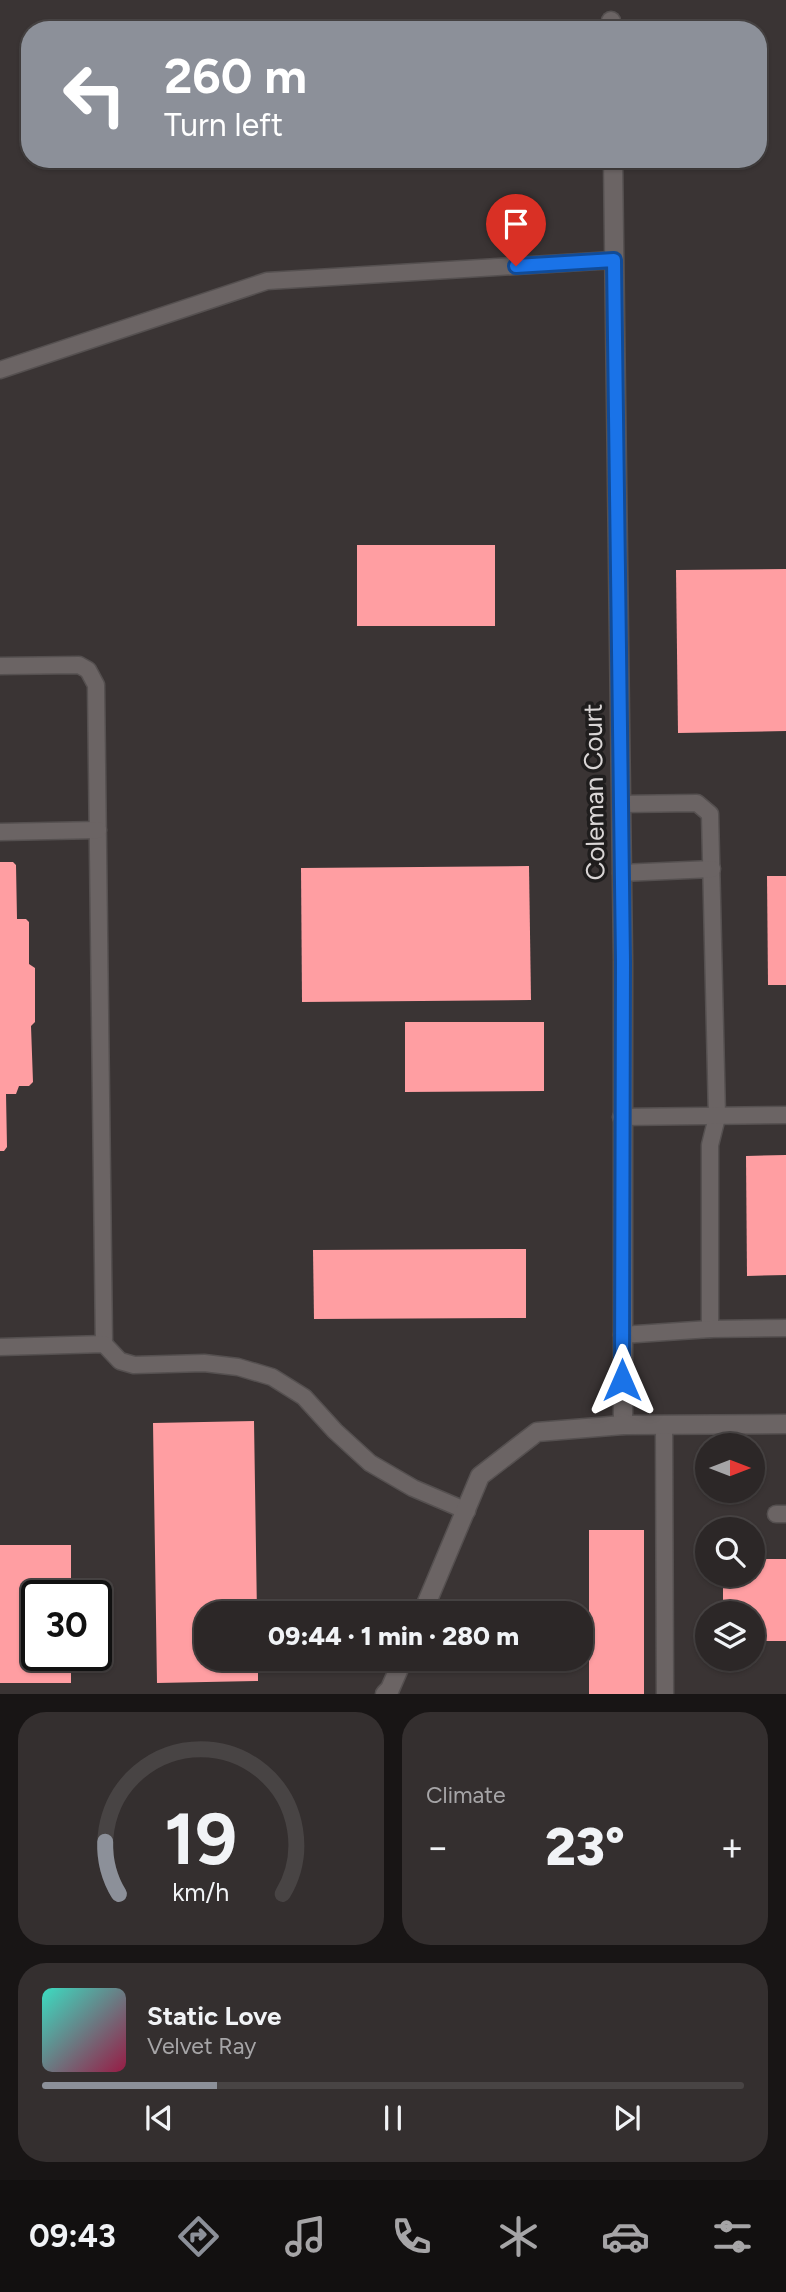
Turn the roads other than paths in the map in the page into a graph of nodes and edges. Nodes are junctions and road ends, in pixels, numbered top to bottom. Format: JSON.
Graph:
{"nodes":[{"id":1,"x":613,"y":168,"type":"edge"},
{"id":2,"x":614,"y":260,"type":"junction"},
{"id":3,"x":0,"y":370,"type":"edge"},
{"id":4,"x":0,"y":666,"type":"edge"},
{"id":5,"x":621,"y":804,"type":"junction"},
{"id":6,"x":98,"y":830,"type":"junction"},
{"id":7,"x":0,"y":832,"type":"edge"},
{"id":8,"x":712,"y":869,"type":"junction"},
{"id":9,"x":621,"y":873,"type":"junction"},
{"id":10,"x":786,"y":1115,"type":"edge"},
{"id":11,"x":621,"y":1117,"type":"junction"},
{"id":12,"x":717,"y":1117,"type":"junction"},
{"id":13,"x":786,"y":1328,"type":"edge"},
{"id":14,"x":710,"y":1329,"type":"junction"},
{"id":15,"x":622,"y":1335,"type":"junction"},
{"id":16,"x":104,"y":1344,"type":"junction"},
{"id":17,"x":0,"y":1347,"type":"edge"},
{"id":18,"x":786,"y":1424,"type":"edge"},
{"id":19,"x":623,"y":1425,"type":"junction"},
{"id":20,"x":664,"y":1425,"type":"junction"},
{"id":21,"x":467,"y":1511,"type":"junction"},
{"id":22,"x":428,"y":1601,"type":"edge"},
{"id":23,"x":398,"y":1671,"type":"edge"},
{"id":24,"x":385,"y":1693,"type":"edge"},
{"id":25,"x":665,"y":1693,"type":"edge"}],
"edges":[{"from":1,"to":2,"type":"street","name":"Coleman Court"},
{"from":2,"to":3,"type":"lane"},
{"from":2,"to":5,"type":"street","name":"Coleman Court"},
{"from":4,"to":6,"type":"lane"},
{"from":5,"to":8,"type":"lane"},
{"from":5,"to":9,"type":"street","name":"Coleman Court"},
{"from":6,"to":7,"type":"lane"},
{"from":6,"to":16,"type":"lane"},
{"from":8,"to":9,"type":"lane"},
{"from":8,"to":12,"type":"lane"},
{"from":9,"to":11,"type":"street","name":"Coleman Court"},
{"from":10,"to":12,"type":"lane"},
{"from":11,"to":12,"type":"lane"},
{"from":11,"to":15,"type":"street","name":"Coleman Court"},
{"from":12,"to":14,"type":"lane"},
{"from":13,"to":14,"type":"lane"},
{"from":14,"to":15,"type":"lane"},
{"from":15,"to":19,"type":"street","name":"Coleman Court"},
{"from":16,"to":17,"type":"lane"},
{"from":16,"to":21,"type":"lane"},
{"from":18,"to":20,"type":"street"},
{"from":19,"to":20,"type":"street"},
{"from":19,"to":21,"type":"street"},
{"from":20,"to":25,"type":"lane"},
{"from":21,"to":22,"type":"street"},
{"from":23,"to":24,"type":"street"}]}
